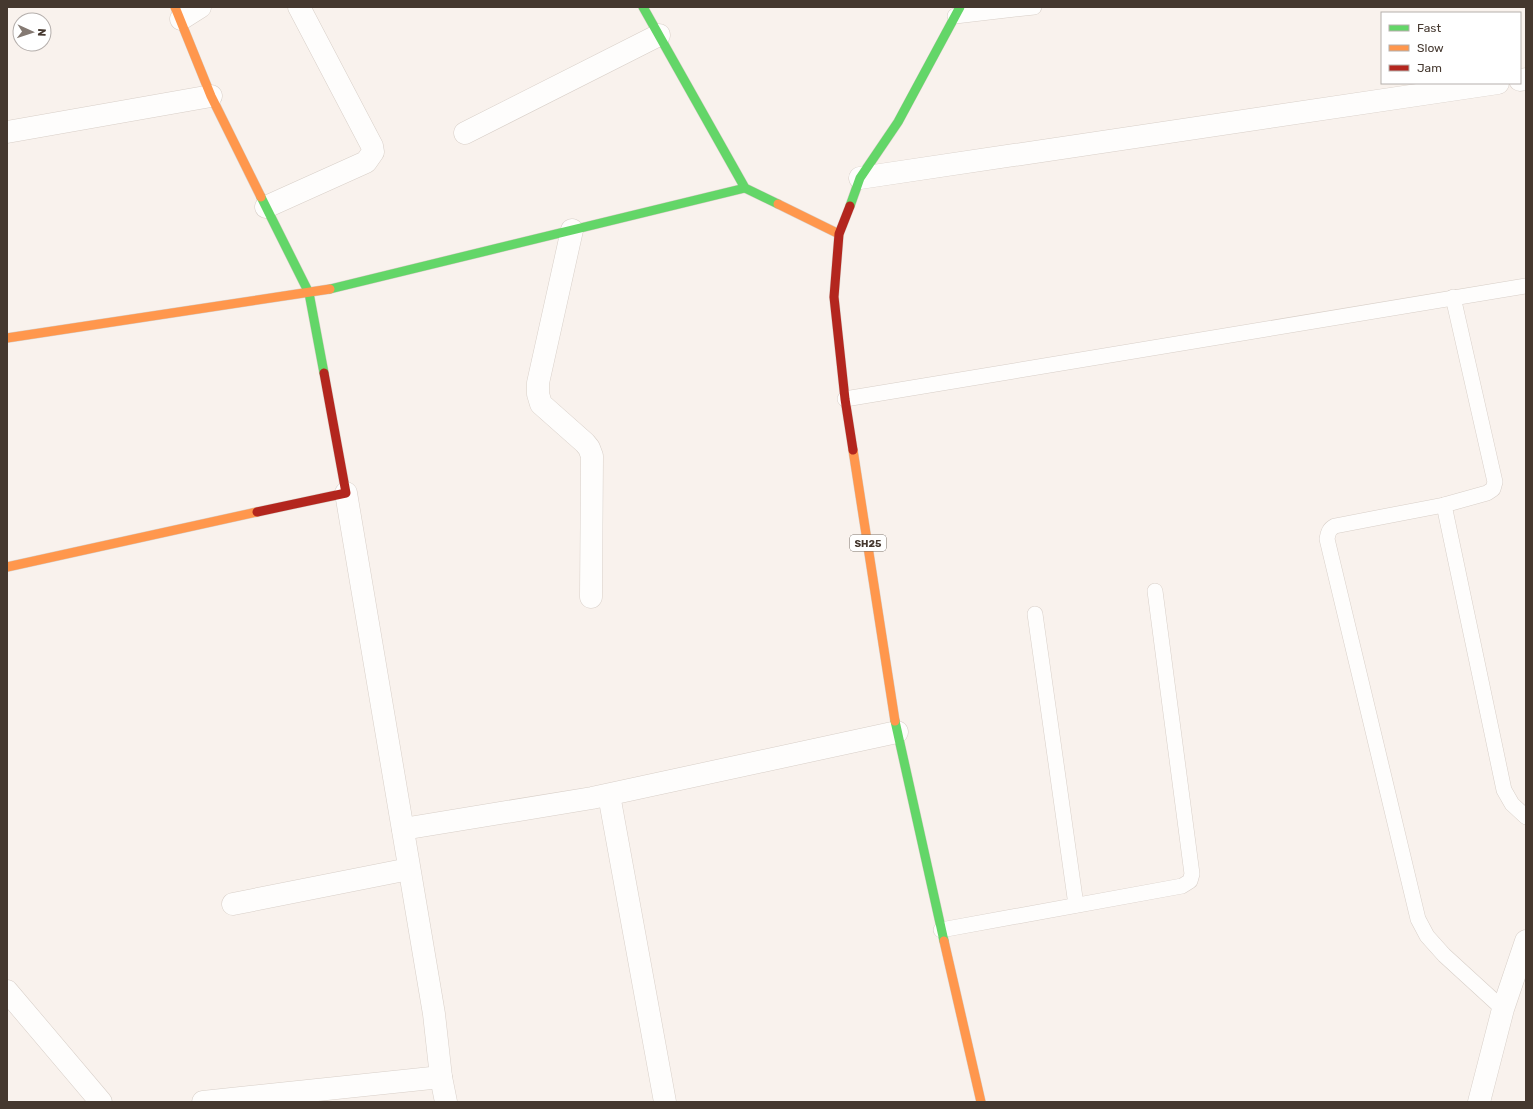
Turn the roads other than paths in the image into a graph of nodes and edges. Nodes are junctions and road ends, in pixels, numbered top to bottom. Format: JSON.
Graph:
{"nodes":[{"id":1,"x":200,"y":7,"type":"edge"},
{"id":2,"x":299,"y":7,"type":"edge"},
{"id":3,"x":643,"y":7,"type":"edge"},
{"id":4,"x":1034,"y":7,"type":"edge"},
{"id":5,"x":958,"y":12,"type":"edge"},
{"id":6,"x":178,"y":13,"type":"edge"},
{"id":7,"x":659,"y":35,"type":"junction"},
{"id":8,"x":1491,"y":84,"type":"edge"},
{"id":9,"x":211,"y":96,"type":"junction"},
{"id":10,"x":7,"y":132,"type":"edge"},
{"id":11,"x":465,"y":132,"type":"dead end"},
{"id":12,"x":860,"y":178,"type":"junction"},
{"id":13,"x":745,"y":188,"type":"junction"},
{"id":14,"x":266,"y":207,"type":"junction"},
{"id":15,"x":572,"y":230,"type":"junction"},
{"id":16,"x":839,"y":234,"type":"junction"},
{"id":17,"x":1526,"y":286,"type":"edge"},
{"id":18,"x":309,"y":293,"type":"junction"},
{"id":19,"x":1453,"y":297,"type":"junction"},
{"id":20,"x":7,"y":338,"type":"edge"},
{"id":21,"x":845,"y":399,"type":"junction"},
{"id":22,"x":346,"y":493,"type":"junction"},
{"id":23,"x":1444,"y":505,"type":"junction"},
{"id":24,"x":7,"y":567,"type":"edge"},
{"id":25,"x":1155,"y":591,"type":"dead end"},
{"id":26,"x":591,"y":597,"type":"dead end"},
{"id":27,"x":1035,"y":614,"type":"dead end"},
{"id":28,"x":897,"y":732,"type":"junction"},
{"id":29,"x":609,"y":795,"type":"junction"},
{"id":30,"x":1526,"y":817,"type":"edge"},
{"id":31,"x":403,"y":829,"type":"junction"},
{"id":32,"x":409,"y":869,"type":"junction"},
{"id":33,"x":233,"y":904,"type":"dead end"},
{"id":34,"x":1076,"y":906,"type":"junction"},
{"id":35,"x":941,"y":930,"type":"junction"},
{"id":36,"x":1525,"y":946,"type":"edge"},
{"id":37,"x":7,"y":991,"type":"edge"},
{"id":38,"x":1503,"y":1009,"type":"junction"},
{"id":39,"x":441,"y":1077,"type":"junction"},
{"id":40,"x":101,"y":1102,"type":"edge"},
{"id":41,"x":203,"y":1102,"type":"edge"},
{"id":42,"x":446,"y":1102,"type":"edge"},
{"id":43,"x":665,"y":1102,"type":"edge"},
{"id":44,"x":981,"y":1102,"type":"edge"},
{"id":45,"x":1479,"y":1102,"type":"edge"}],
"edges":[{"from":1,"to":6,"type":"street"},
{"from":2,"to":14,"type":"street"},
{"from":3,"to":7,"type":"street"},
{"from":4,"to":5,"type":"lane"},
{"from":5,"to":12,"type":"street","number":"SH25"},
{"from":6,"to":9,"type":"street"},
{"from":7,"to":11,"type":"street"},
{"from":7,"to":13,"type":"street"},
{"from":8,"to":12,"type":"street"},
{"from":9,"to":10,"type":"street"},
{"from":9,"to":14,"type":"street"},
{"from":12,"to":16,"type":"street","number":"SH25"},
{"from":13,"to":15,"type":"street"},
{"from":13,"to":16,"type":"street"},
{"from":14,"to":18,"type":"street"},
{"from":15,"to":18,"type":"street"},
{"from":15,"to":26,"type":"street"},
{"from":16,"to":21,"type":"street","number":"SH25"},
{"from":17,"to":19,"type":"lane"},
{"from":18,"to":20,"type":"street"},
{"from":18,"to":22,"type":"street"},
{"from":19,"to":21,"type":"lane"},
{"from":19,"to":23,"type":"lane"},
{"from":21,"to":28,"type":"street","number":"SH25"},
{"from":22,"to":24,"type":"street"},
{"from":22,"to":31,"type":"street"},
{"from":23,"to":30,"type":"lane"},
{"from":23,"to":38,"type":"lane"},
{"from":25,"to":34,"type":"lane"},
{"from":27,"to":34,"type":"lane"},
{"from":28,"to":29,"type":"street"},
{"from":28,"to":35,"type":"street","number":"SH25"},
{"from":29,"to":31,"type":"street"},
{"from":29,"to":43,"type":"street"},
{"from":31,"to":32,"type":"street"},
{"from":32,"to":33,"type":"street"},
{"from":32,"to":39,"type":"street"},
{"from":34,"to":35,"type":"lane"},
{"from":35,"to":44,"type":"street","number":"SH25"},
{"from":36,"to":38,"type":"street"},
{"from":37,"to":40,"type":"street"},
{"from":38,"to":45,"type":"street"},
{"from":39,"to":41,"type":"street"},
{"from":39,"to":42,"type":"street"}]}
